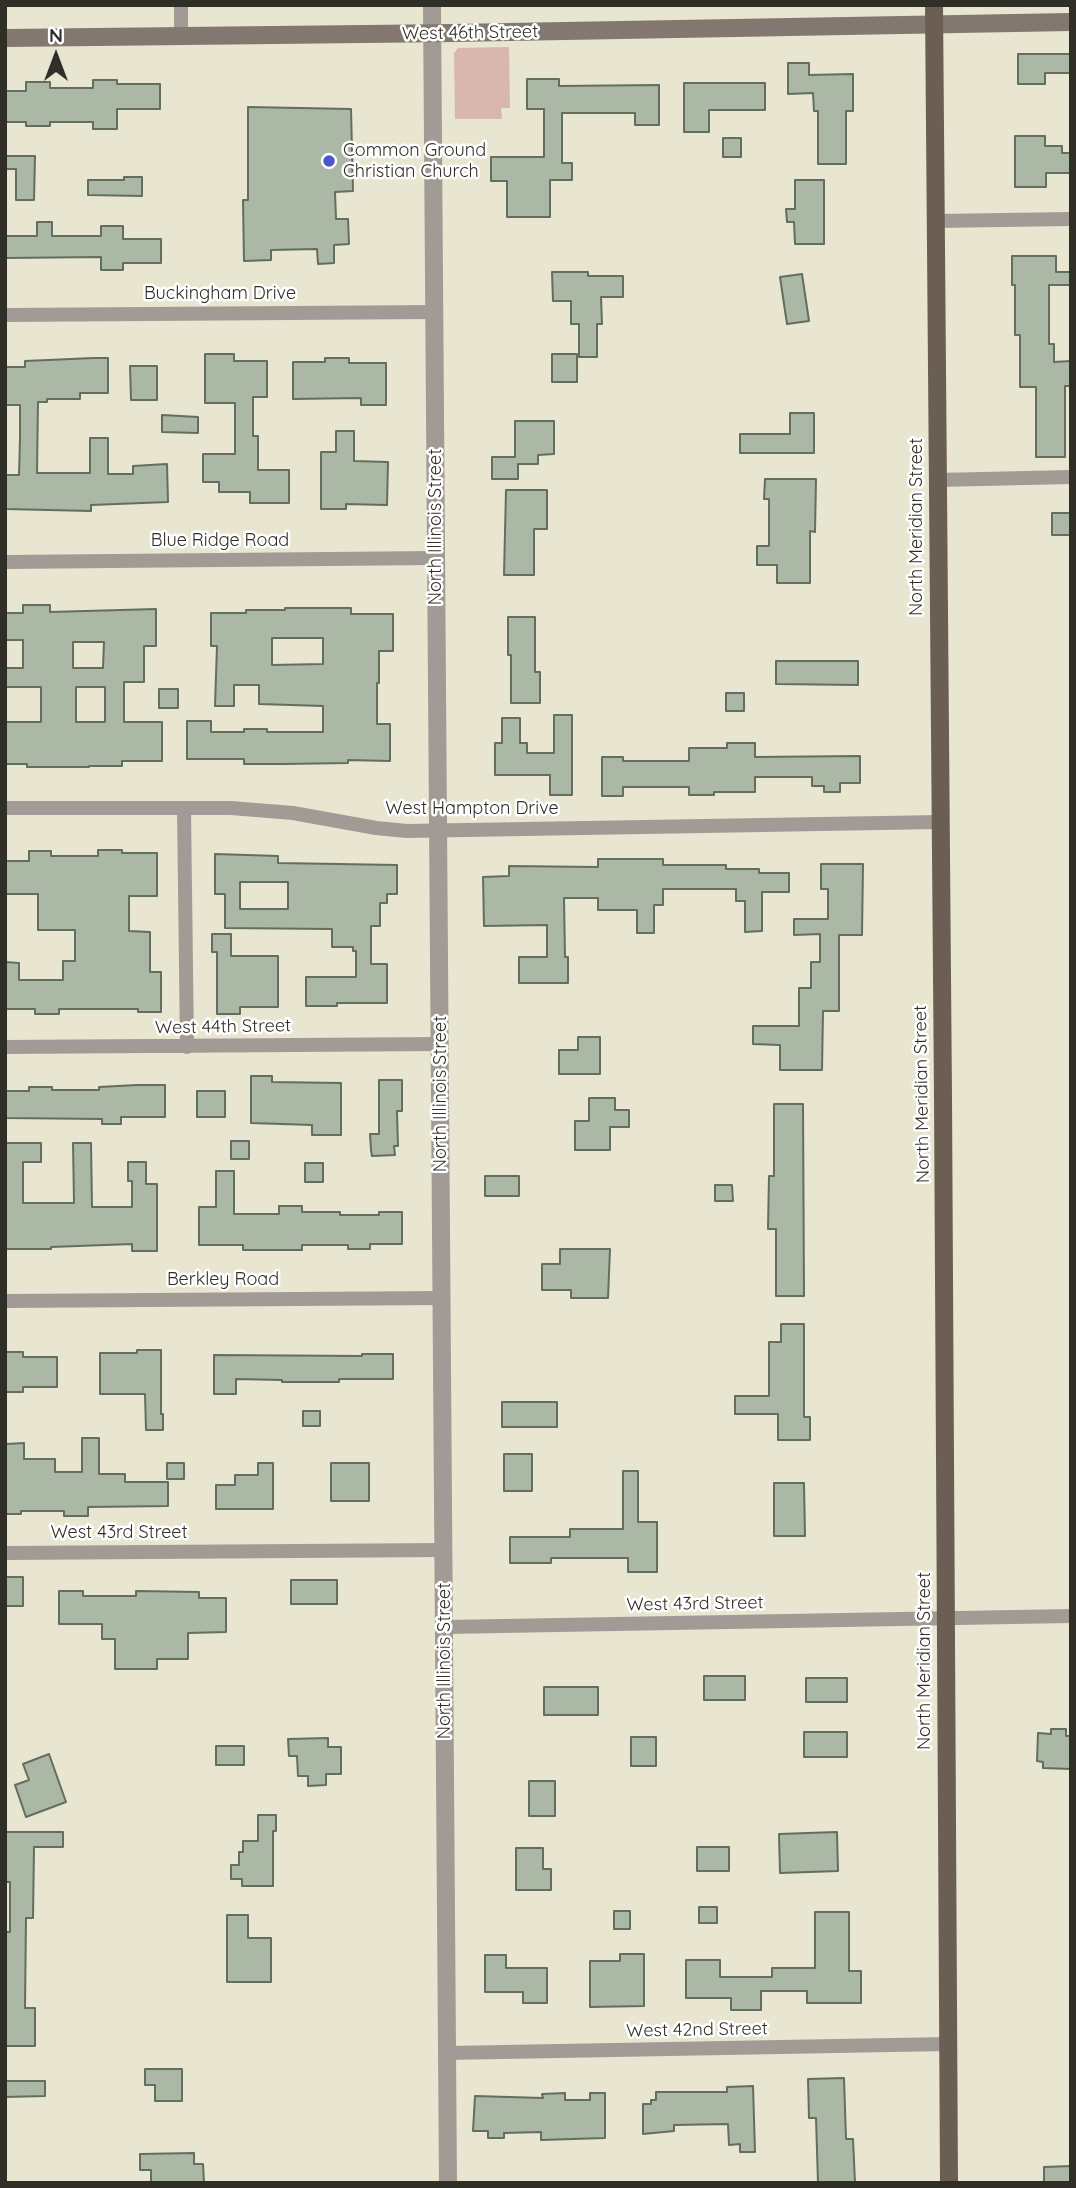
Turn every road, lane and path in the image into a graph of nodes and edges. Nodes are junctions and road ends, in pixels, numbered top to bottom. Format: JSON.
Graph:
{"nodes":[{"id":1,"x":181,"y":5,"type":"edge"},
{"id":2,"x":432,"y":5,"type":"edge"},
{"id":3,"x":934,"y":5,"type":"edge"},
{"id":4,"x":1071,"y":22,"type":"edge"},
{"id":5,"x":934,"y":24,"type":"junction"},
{"id":6,"x":433,"y":33,"type":"junction"},
{"id":7,"x":181,"y":36,"type":"junction"},
{"id":8,"x":5,"y":38,"type":"edge"},
{"id":9,"x":1071,"y":219,"type":"edge"},
{"id":10,"x":935,"y":221,"type":"junction"},
{"id":11,"x":435,"y":312,"type":"junction"},
{"id":12,"x":5,"y":315,"type":"edge"},
{"id":13,"x":1071,"y":478,"type":"edge"},
{"id":14,"x":937,"y":480,"type":"junction"},
{"id":15,"x":436,"y":558,"type":"junction"},
{"id":16,"x":5,"y":562,"type":"edge"},
{"id":17,"x":5,"y":808,"type":"edge"},
{"id":18,"x":184,"y":808,"type":"junction"},
{"id":19,"x":940,"y":822,"type":"junction"},
{"id":20,"x":438,"y":830,"type":"junction"},
{"id":21,"x":440,"y":1044,"type":"junction"},
{"id":22,"x":187,"y":1046,"type":"junction"},
{"id":23,"x":5,"y":1047,"type":"edge"},
{"id":24,"x":442,"y":1298,"type":"junction"},
{"id":25,"x":5,"y":1301,"type":"edge"},
{"id":26,"x":444,"y":1550,"type":"junction"},
{"id":27,"x":5,"y":1553,"type":"edge"},
{"id":28,"x":1071,"y":1616,"type":"edge"},
{"id":29,"x":946,"y":1617,"type":"junction"},
{"id":30,"x":444,"y":1628,"type":"junction"},
{"id":31,"x":948,"y":2044,"type":"junction"},
{"id":32,"x":447,"y":2053,"type":"junction"},
{"id":33,"x":448,"y":2183,"type":"edge"},
{"id":34,"x":949,"y":2183,"type":"edge"}],
"edges":[{"from":1,"to":7,"type":"street"},
{"from":2,"to":6,"type":"street","name":"North Illinois Street"},
{"from":3,"to":5,"type":"main road","name":"North Meridian Street"},
{"from":4,"to":5,"type":"main road","name":"West 46th Street"},
{"from":5,"to":6,"type":"main road","name":"West 46th Street"},
{"from":5,"to":10,"type":"main road","name":"North Meridian Street"},
{"from":6,"to":7,"type":"main road","name":"West 46th Street"},
{"from":6,"to":11,"type":"street","name":"North Illinois Street"},
{"from":7,"to":8,"type":"main road","name":"West 46th Street"},
{"from":9,"to":10,"type":"street"},
{"from":10,"to":14,"type":"main road","name":"North Meridian Street"},
{"from":11,"to":12,"type":"street","name":"Buckingham Drive"},
{"from":11,"to":15,"type":"street","name":"North Illinois Street"},
{"from":13,"to":14,"type":"street"},
{"from":14,"to":19,"type":"main road","name":"North Meridian Street"},
{"from":15,"to":16,"type":"street","name":"Blue Ridge Road"},
{"from":15,"to":20,"type":"street","name":"North Illinois Street"},
{"from":17,"to":18,"type":"street","name":"West Hampton Drive"},
{"from":18,"to":20,"type":"street","name":"West Hampton Drive"},
{"from":18,"to":22,"type":"street"},
{"from":19,"to":20,"type":"street","name":"West Hampton Drive"},
{"from":19,"to":29,"type":"main road","name":"North Meridian Street"},
{"from":20,"to":21,"type":"street","name":"North Illinois Street"},
{"from":21,"to":22,"type":"street","name":"West 44th Street"},
{"from":21,"to":24,"type":"street","name":"North Illinois Street"},
{"from":22,"to":23,"type":"street","name":"West 44th Street"},
{"from":24,"to":25,"type":"street","name":"Berkley Road"},
{"from":24,"to":26,"type":"street","name":"North Illinois Street"},
{"from":26,"to":27,"type":"street","name":"West 43rd Street"},
{"from":26,"to":30,"type":"street","name":"North Illinois Street"},
{"from":28,"to":29,"type":"street","name":"West 43rd Street"},
{"from":29,"to":30,"type":"street","name":"West 43rd Street"},
{"from":29,"to":31,"type":"main road","name":"North Meridian Street"},
{"from":30,"to":32,"type":"street","name":"North Illinois Street"},
{"from":31,"to":32,"type":"street","name":"West 42nd Street"},
{"from":31,"to":34,"type":"main road","name":"North Meridian Street"},
{"from":32,"to":33,"type":"street","name":"North Illinois Street"}]}
